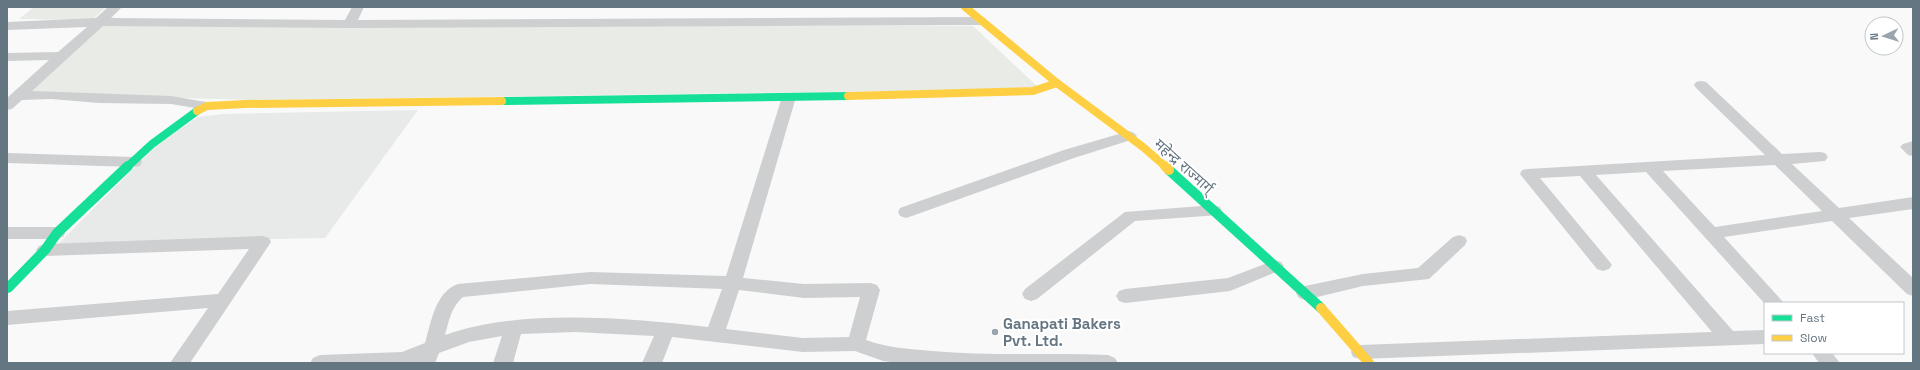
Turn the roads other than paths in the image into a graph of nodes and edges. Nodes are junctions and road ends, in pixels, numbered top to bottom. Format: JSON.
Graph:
{"nodes":[{"id":1,"x":116,"y":7,"type":"edge"},
{"id":2,"x":358,"y":7,"type":"edge"},
{"id":3,"x":965,"y":7,"type":"edge"},
{"id":4,"x":980,"y":21,"type":"junction"},
{"id":5,"x":101,"y":22,"type":"junction"},
{"id":6,"x":350,"y":24,"type":"junction"},
{"id":7,"x":7,"y":26,"type":"edge"},
{"id":8,"x":60,"y":56,"type":"junction"},
{"id":9,"x":7,"y":57,"type":"edge"},
{"id":10,"x":1057,"y":83,"type":"junction"},
{"id":11,"x":1700,"y":85,"type":"dead end"},
{"id":12,"x":789,"y":97,"type":"junction"},
{"id":13,"x":12,"y":101,"type":"edge"},
{"id":14,"x":207,"y":106,"type":"junction"},
{"id":15,"x":1129,"y":136,"type":"junction"},
{"id":16,"x":1913,"y":146,"type":"edge"},
{"id":17,"x":1913,"y":150,"type":"edge"},
{"id":18,"x":1820,"y":157,"type":"dead end"},
{"id":19,"x":7,"y":158,"type":"edge"},
{"id":20,"x":1778,"y":159,"type":"junction"},
{"id":21,"x":134,"y":162,"type":"junction"},
{"id":22,"x":1650,"y":167,"type":"junction"},
{"id":23,"x":1584,"y":171,"type":"junction"},
{"id":24,"x":1911,"y":205,"type":"edge"},
{"id":25,"x":1214,"y":211,"type":"junction"},
{"id":26,"x":906,"y":212,"type":"dead end"},
{"id":27,"x":1835,"y":215,"type":"junction"},
{"id":28,"x":7,"y":233,"type":"edge"},
{"id":29,"x":57,"y":233,"type":"junction"},
{"id":30,"x":1711,"y":233,"type":"junction"},
{"id":31,"x":1459,"y":241,"type":"dead end"},
{"id":32,"x":45,"y":250,"type":"junction"},
{"id":33,"x":1603,"y":265,"type":"dead end"},
{"id":34,"x":1275,"y":266,"type":"junction"},
{"id":35,"x":733,"y":283,"type":"junction"},
{"id":36,"x":7,"y":288,"type":"edge"},
{"id":37,"x":1913,"y":289,"type":"edge"},
{"id":38,"x":1305,"y":293,"type":"junction"},
{"id":39,"x":1031,"y":294,"type":"dead end"},
{"id":40,"x":1125,"y":296,"type":"dead end"},
{"id":41,"x":222,"y":300,"type":"junction"},
{"id":42,"x":1774,"y":302,"type":"edge"},
{"id":43,"x":7,"y":318,"type":"edge"},
{"id":44,"x":514,"y":327,"type":"junction"},
{"id":45,"x":666,"y":330,"type":"junction"},
{"id":46,"x":714,"y":335,"type":"junction"},
{"id":47,"x":1764,"y":337,"type":"edge"},
{"id":48,"x":1728,"y":338,"type":"junction"},
{"id":49,"x":856,"y":344,"type":"junction"},
{"id":50,"x":1822,"y":354,"type":"edge"},
{"id":51,"x":429,"y":355,"type":"edge"},
{"id":52,"x":1365,"y":358,"type":"edge"},
{"id":53,"x":882,"y":359,"type":"edge"},
{"id":54,"x":180,"y":363,"type":"edge"},
{"id":55,"x":320,"y":363,"type":"edge"},
{"id":56,"x":503,"y":363,"type":"edge"},
{"id":57,"x":652,"y":363,"type":"edge"},
{"id":58,"x":1108,"y":363,"type":"edge"},
{"id":59,"x":1830,"y":363,"type":"edge"}],
"edges":[{"from":1,"to":5,"type":"street"},
{"from":2,"to":6,"type":"street"},
{"from":3,"to":4,"type":"main road","name":"महेन्द्र राज्मार्ग्"},
{"from":4,"to":6,"type":"street"},
{"from":4,"to":10,"type":"main road","name":"महेन्द्र राज्मार्ग्"},
{"from":5,"to":6,"type":"street"},
{"from":5,"to":7,"type":"street"},
{"from":5,"to":8,"type":"street"},
{"from":8,"to":9,"type":"street"},
{"from":8,"to":13,"type":"street"},
{"from":10,"to":12,"type":"main road"},
{"from":10,"to":15,"type":"main road","name":"महेन्द्र राज्मार्ग्"},
{"from":11,"to":20,"type":"street"},
{"from":12,"to":14,"type":"main road"},
{"from":12,"to":35,"type":"street"},
{"from":13,"to":14,"type":"street"},
{"from":14,"to":21,"type":"main road"},
{"from":15,"to":25,"type":"main road","name":"महेन्द्र राज्मार्ग्"},
{"from":15,"to":26,"type":"street"},
{"from":16,"to":17,"type":"street"},
{"from":18,"to":20,"type":"street"},
{"from":19,"to":21,"type":"street"},
{"from":20,"to":22,"type":"street"},
{"from":20,"to":27,"type":"street"},
{"from":21,"to":29,"type":"main road"},
{"from":22,"to":23,"type":"street"},
{"from":22,"to":30,"type":"street"},
{"from":23,"to":33,"type":"street"},
{"from":23,"to":48,"type":"street"},
{"from":24,"to":27,"type":"street"},
{"from":25,"to":34,"type":"main road","name":"महेन्द्र राज्मार्ग्"},
{"from":25,"to":39,"type":"street"},
{"from":27,"to":30,"type":"street"},
{"from":27,"to":37,"type":"street"},
{"from":28,"to":29,"type":"street"},
{"from":29,"to":32,"type":"main road"},
{"from":30,"to":42,"type":"street"},
{"from":31,"to":38,"type":"street"},
{"from":32,"to":36,"type":"main road"},
{"from":32,"to":41,"type":"street"},
{"from":34,"to":38,"type":"main road","name":"महेन्द्र राज्मार्ग्"},
{"from":34,"to":40,"type":"street"},
{"from":35,"to":46,"type":"street"},
{"from":35,"to":49,"type":"street"},
{"from":35,"to":51,"type":"street"},
{"from":38,"to":52,"type":"main road","name":"महेन्द्र राज्मार्ग्"},
{"from":41,"to":43,"type":"street"},
{"from":41,"to":54,"type":"street"},
{"from":44,"to":45,"type":"street"},
{"from":44,"to":51,"type":"street"},
{"from":44,"to":56,"type":"street"},
{"from":45,"to":46,"type":"street"},
{"from":45,"to":57,"type":"street"},
{"from":46,"to":49,"type":"street"},
{"from":47,"to":48,"type":"street"},
{"from":48,"to":52,"type":"street"},
{"from":49,"to":53,"type":"street"},
{"from":50,"to":59,"type":"street"},
{"from":51,"to":55,"type":"street"},
{"from":53,"to":58,"type":"street"}]}
